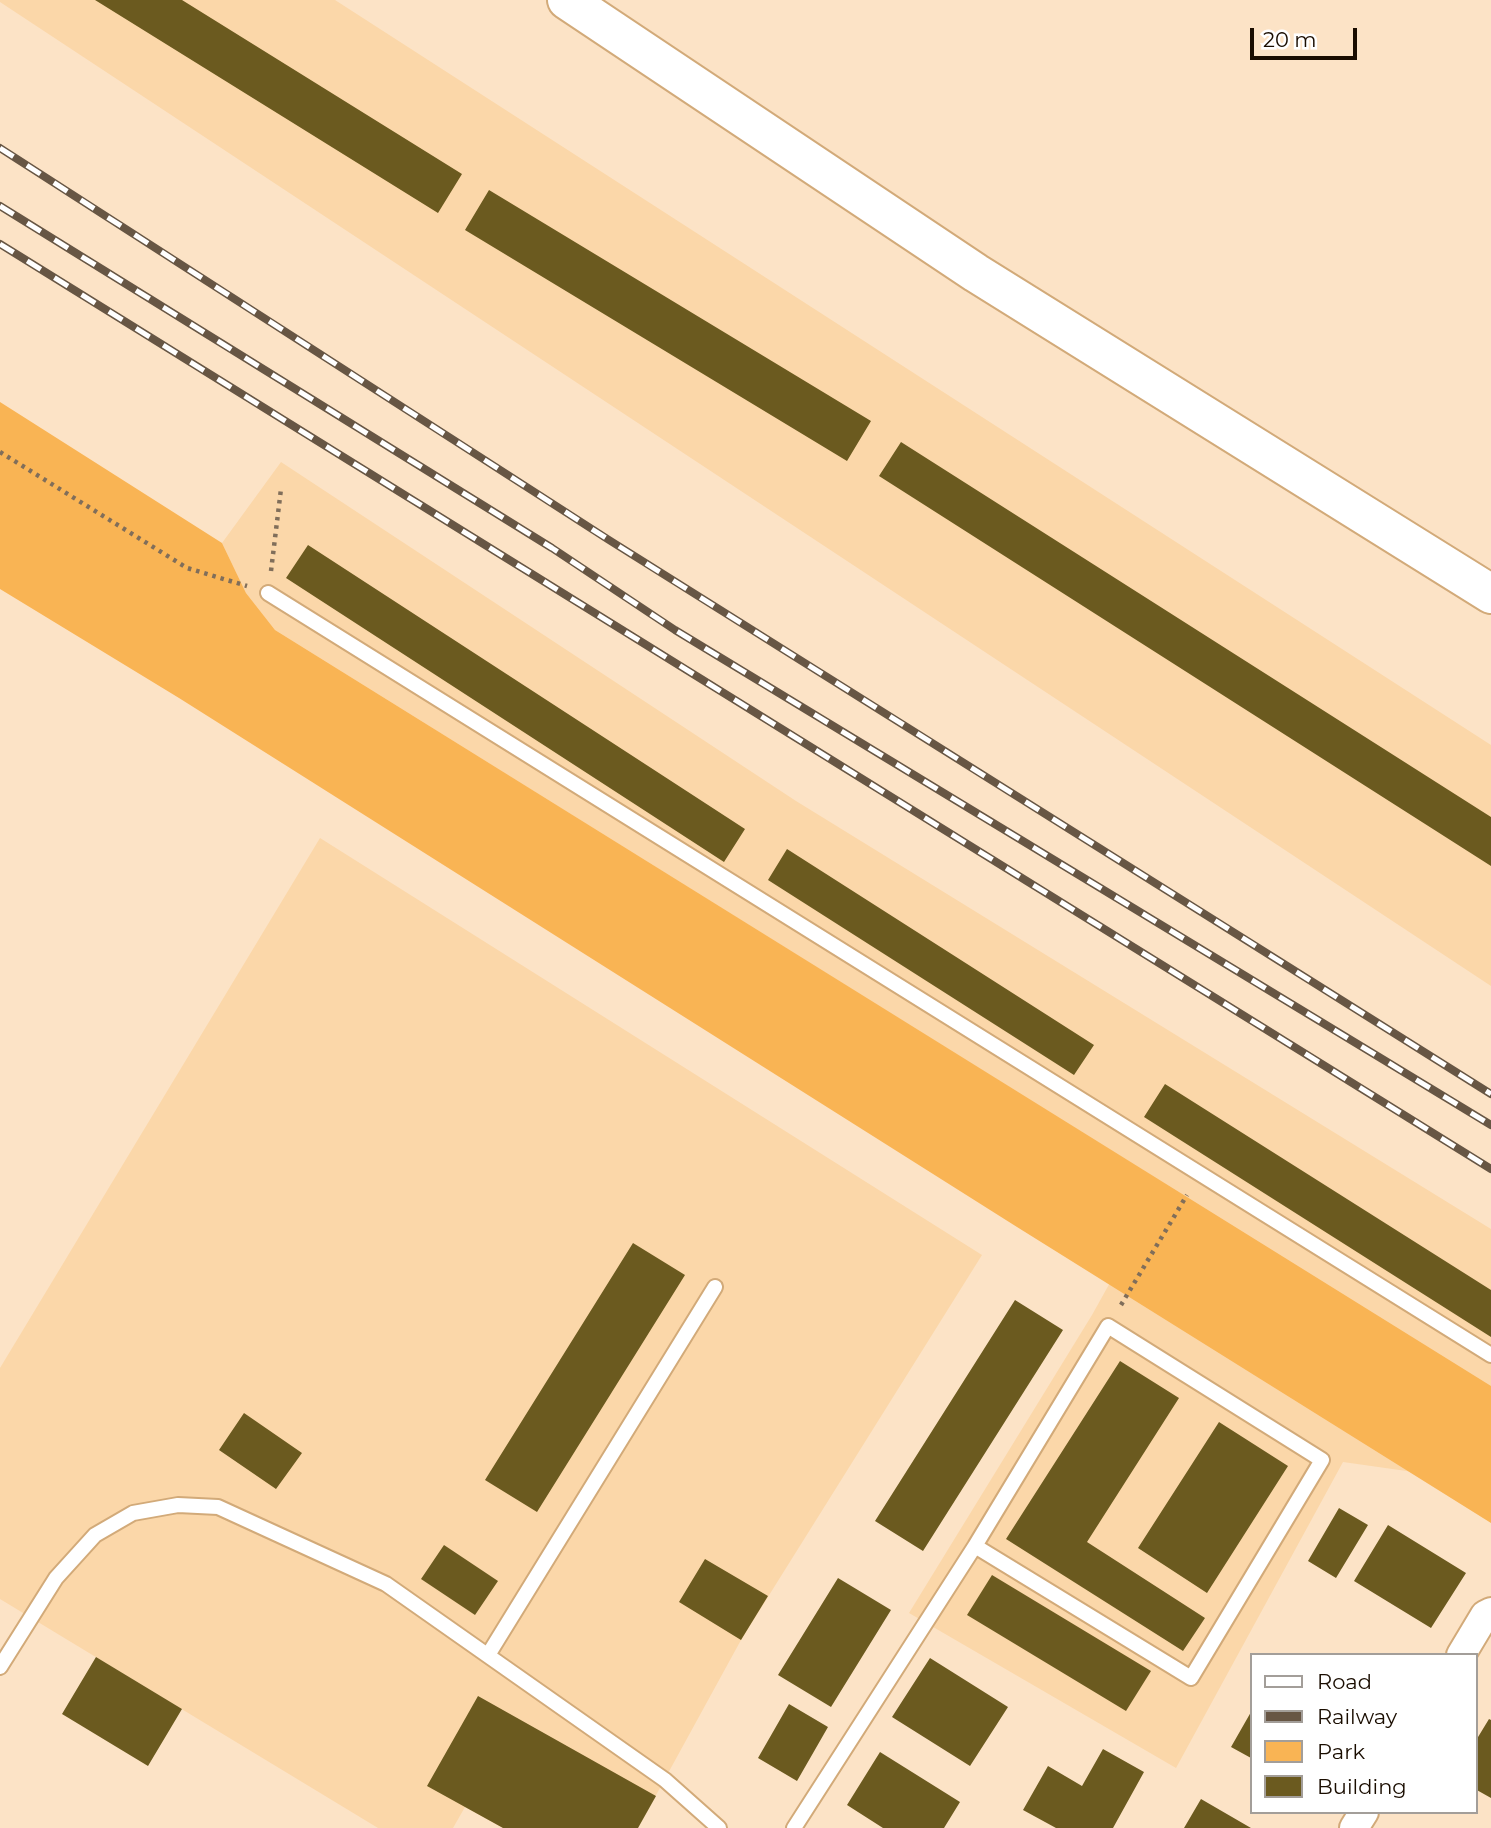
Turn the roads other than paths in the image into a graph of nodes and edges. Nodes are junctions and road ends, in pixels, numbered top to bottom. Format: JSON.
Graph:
{"nodes":[{"id":1,"x":567,"y":0,"type":"edge"},
{"id":2,"x":268,"y":593,"type":"road end"},
{"id":3,"x":1491,"y":594,"type":"edge"},
{"id":4,"x":715,"y":1287,"type":"dead end"},
{"id":5,"x":1491,"y":1355,"type":"edge"},
{"id":6,"x":975,"y":1546,"type":"junction"},
{"id":7,"x":1491,"y":1612,"type":"edge"},
{"id":8,"x":1462,"y":1653,"type":"edge"},
{"id":9,"x":488,"y":1655,"type":"junction"},
{"id":10,"x":0,"y":1667,"type":"edge"},
{"id":11,"x":719,"y":1828,"type":"edge"},
{"id":12,"x":794,"y":1828,"type":"edge"}],
"edges":[{"from":1,"to":3,"type":"street"},
{"from":2,"to":5,"type":"lane"},
{"from":4,"to":9,"type":"lane"},
{"from":6,"to":6,"type":"lane"},
{"from":6,"to":12,"type":"lane"},
{"from":7,"to":8,"type":"street"},
{"from":9,"to":10,"type":"lane"},
{"from":9,"to":11,"type":"lane"}]}
